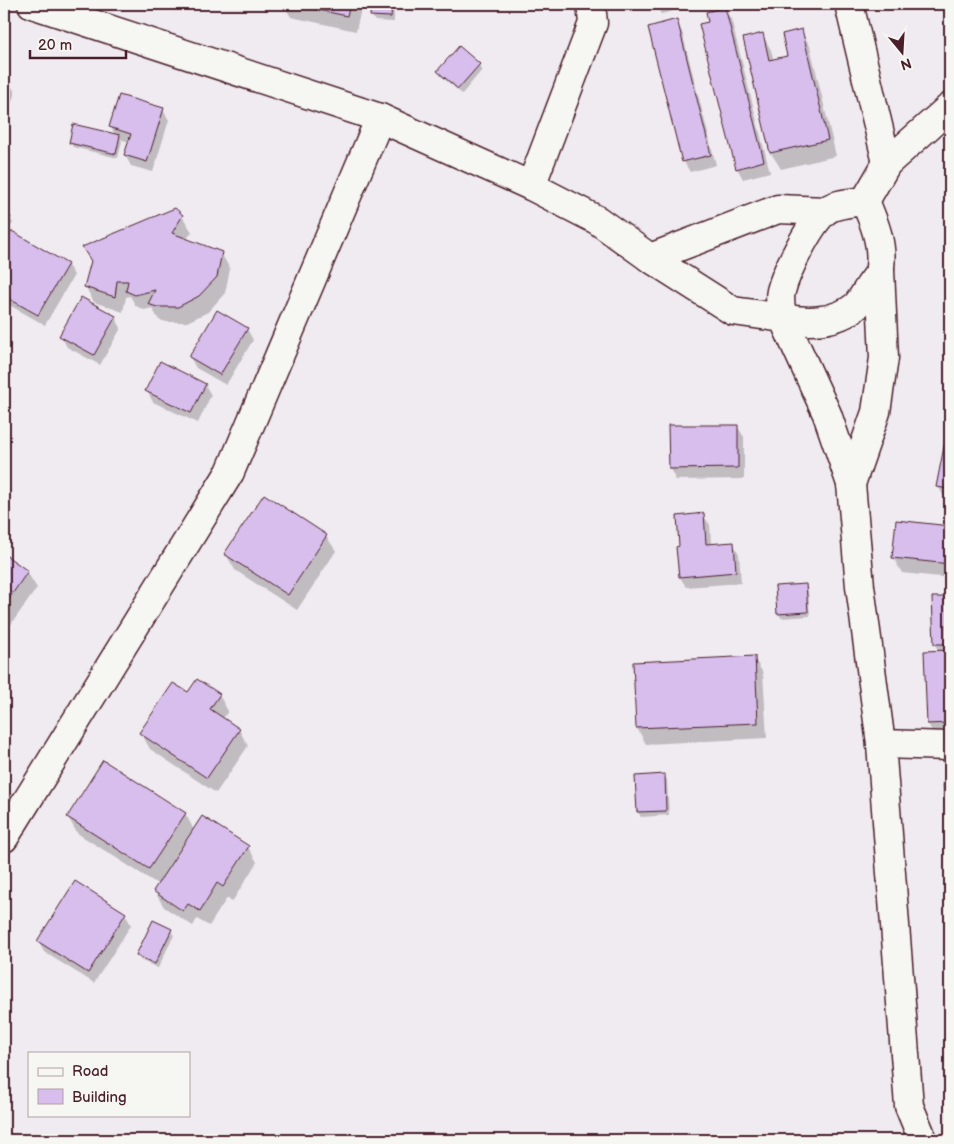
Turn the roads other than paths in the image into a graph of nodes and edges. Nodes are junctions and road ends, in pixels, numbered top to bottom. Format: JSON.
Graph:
{"nodes":[{"id":1,"x":32,"y":4,"type":"edge"},
{"id":2,"x":591,"y":4,"type":"edge"},
{"id":3,"x":848,"y":4,"type":"edge"},
{"id":4,"x":950,"y":106,"type":"edge"},
{"id":5,"x":380,"y":118,"type":"junction"},
{"id":6,"x":888,"y":163,"type":"junction"},
{"id":7,"x":531,"y":186,"type":"junction"},
{"id":8,"x":865,"y":201,"type":"junction"},
{"id":9,"x":825,"y":211,"type":"junction"},
{"id":10,"x":650,"y":258,"type":"junction"},
{"id":11,"x":880,"y":270,"type":"junction"},
{"id":12,"x":783,"y":318,"type":"junction"},
{"id":13,"x":851,"y":484,"type":"junction"},
{"id":14,"x":881,"y":744,"type":"junction"},
{"id":15,"x":950,"y":746,"type":"edge"},
{"id":16,"x":4,"y":838,"type":"edge"},
{"id":17,"x":923,"y":1140,"type":"edge"}],
"edges":[{"from":1,"to":5,"type":"street"},
{"from":2,"to":7,"type":"street"},
{"from":3,"to":6,"type":"street"},
{"from":4,"to":6,"type":"street"},
{"from":5,"to":7,"type":"street"},
{"from":5,"to":16,"type":"street"},
{"from":6,"to":8,"type":"street"},
{"from":7,"to":10,"type":"street"},
{"from":8,"to":9,"type":"street"},
{"from":8,"to":11,"type":"street"},
{"from":9,"to":10,"type":"street"},
{"from":9,"to":12,"type":"street"},
{"from":10,"to":12,"type":"street"},
{"from":11,"to":12,"type":"street"},
{"from":11,"to":13,"type":"street"},
{"from":12,"to":13,"type":"street"},
{"from":13,"to":14,"type":"street"},
{"from":14,"to":15,"type":"street"},
{"from":14,"to":17,"type":"street"}]}
